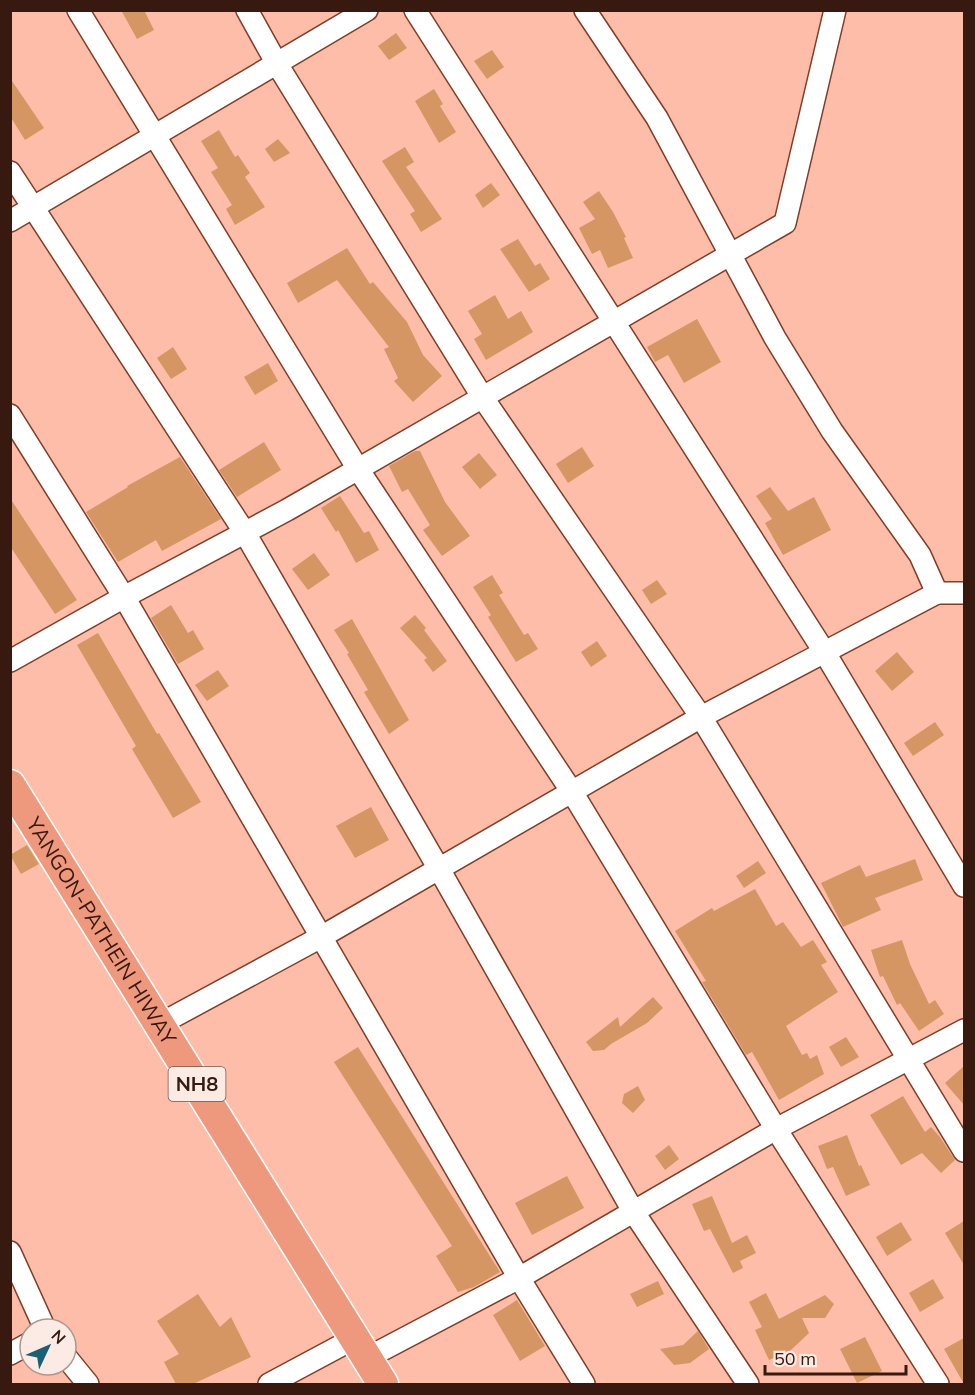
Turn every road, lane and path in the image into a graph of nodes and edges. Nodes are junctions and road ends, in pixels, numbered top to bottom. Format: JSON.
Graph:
{"nodes":[{"id":1,"x":78,"y":10,"type":"edge"},
{"id":2,"x":247,"y":10,"type":"edge"},
{"id":3,"x":367,"y":10,"type":"edge"},
{"id":4,"x":415,"y":10,"type":"edge"},
{"id":5,"x":585,"y":10,"type":"edge"},
{"id":6,"x":835,"y":10,"type":"edge"},
{"id":7,"x":276,"y":64,"type":"junction"},
{"id":8,"x":154,"y":136,"type":"junction"},
{"id":9,"x":10,"y":172,"type":"edge"},
{"id":10,"x":33,"y":208,"type":"junction"},
{"id":11,"x":10,"y":221,"type":"edge"},
{"id":12,"x":730,"y":255,"type":"junction"},
{"id":13,"x":614,"y":322,"type":"junction"},
{"id":14,"x":483,"y":398,"type":"junction"},
{"id":15,"x":10,"y":415,"type":"edge"},
{"id":16,"x":358,"y":469,"type":"junction"},
{"id":17,"x":245,"y":533,"type":"junction"},
{"id":18,"x":937,"y":593,"type":"junction"},
{"id":19,"x":964,"y":593,"type":"edge"},
{"id":20,"x":124,"y":597,"type":"junction"},
{"id":21,"x":825,"y":653,"type":"junction"},
{"id":22,"x":10,"y":661,"type":"edge"},
{"id":23,"x":701,"y":717,"type":"junction"},
{"id":24,"x":572,"y":792,"type":"junction"},
{"id":25,"x":14,"y":798,"type":"edge"},
{"id":26,"x":440,"y":869,"type":"junction"},
{"id":27,"x":964,"y":886,"type":"edge"},
{"id":28,"x":321,"y":937,"type":"junction"},
{"id":29,"x":160,"y":1024,"type":"junction"},
{"id":30,"x":964,"y":1030,"type":"edge"},
{"id":31,"x":909,"y":1059,"type":"junction"},
{"id":32,"x":776,"y":1129,"type":"junction"},
{"id":33,"x":964,"y":1151,"type":"edge"},
{"id":34,"x":633,"y":1211,"type":"junction"},
{"id":35,"x":10,"y":1252,"type":"edge"},
{"id":36,"x":519,"y":1278,"type":"junction"},
{"id":37,"x":40,"y":1317,"type":"edge"},
{"id":38,"x":361,"y":1348,"type":"junction"},
{"id":39,"x":78,"y":1372,"type":"edge"},
{"id":40,"x":88,"y":1384,"type":"edge"},
{"id":41,"x":269,"y":1384,"type":"edge"},
{"id":42,"x":383,"y":1384,"type":"edge"},
{"id":43,"x":584,"y":1384,"type":"edge"},
{"id":44,"x":748,"y":1384,"type":"edge"},
{"id":45,"x":938,"y":1384,"type":"edge"}],
"edges":[{"from":1,"to":8,"type":"street"},
{"from":2,"to":7,"type":"street"},
{"from":3,"to":7,"type":"street"},
{"from":4,"to":13,"type":"street"},
{"from":5,"to":12,"type":"street"},
{"from":6,"to":12,"type":"street"},
{"from":7,"to":8,"type":"street"},
{"from":7,"to":14,"type":"street"},
{"from":8,"to":10,"type":"street"},
{"from":8,"to":16,"type":"street"},
{"from":9,"to":10,"type":"street"},
{"from":10,"to":11,"type":"street"},
{"from":10,"to":17,"type":"street"},
{"from":12,"to":13,"type":"street"},
{"from":12,"to":18,"type":"street"},
{"from":13,"to":14,"type":"street"},
{"from":13,"to":21,"type":"street"},
{"from":14,"to":16,"type":"street"},
{"from":14,"to":23,"type":"street"},
{"from":15,"to":20,"type":"street"},
{"from":16,"to":17,"type":"street"},
{"from":16,"to":24,"type":"street"},
{"from":17,"to":20,"type":"street"},
{"from":17,"to":26,"type":"street"},
{"from":18,"to":19,"type":"street"},
{"from":18,"to":21,"type":"street"},
{"from":20,"to":22,"type":"street"},
{"from":20,"to":28,"type":"street"},
{"from":21,"to":23,"type":"street"},
{"from":21,"to":27,"type":"street"},
{"from":23,"to":24,"type":"street"},
{"from":23,"to":31,"type":"street"},
{"from":24,"to":26,"type":"street"},
{"from":24,"to":32,"type":"street"},
{"from":25,"to":29,"type":"highway","name":"YANGON-PATHEIN HIWAY","number":"NH8"},
{"from":26,"to":28,"type":"street"},
{"from":26,"to":34,"type":"street"},
{"from":28,"to":29,"type":"street"},
{"from":28,"to":36,"type":"street"},
{"from":29,"to":38,"type":"highway","name":"YANGON-PATHEIN HIWAY","number":"NH8"},
{"from":30,"to":31,"type":"street"},
{"from":31,"to":32,"type":"street"},
{"from":31,"to":33,"type":"street"},
{"from":32,"to":34,"type":"street"},
{"from":32,"to":45,"type":"street"},
{"from":34,"to":36,"type":"street"},
{"from":34,"to":44,"type":"street"},
{"from":35,"to":37,"type":"street"},
{"from":36,"to":38,"type":"street"},
{"from":36,"to":43,"type":"street"},
{"from":38,"to":41,"type":"street"},
{"from":38,"to":42,"type":"highway","name":"YANGON-PATHEIN HIWAY","number":"NH8"},
{"from":39,"to":40,"type":"street"}]}
